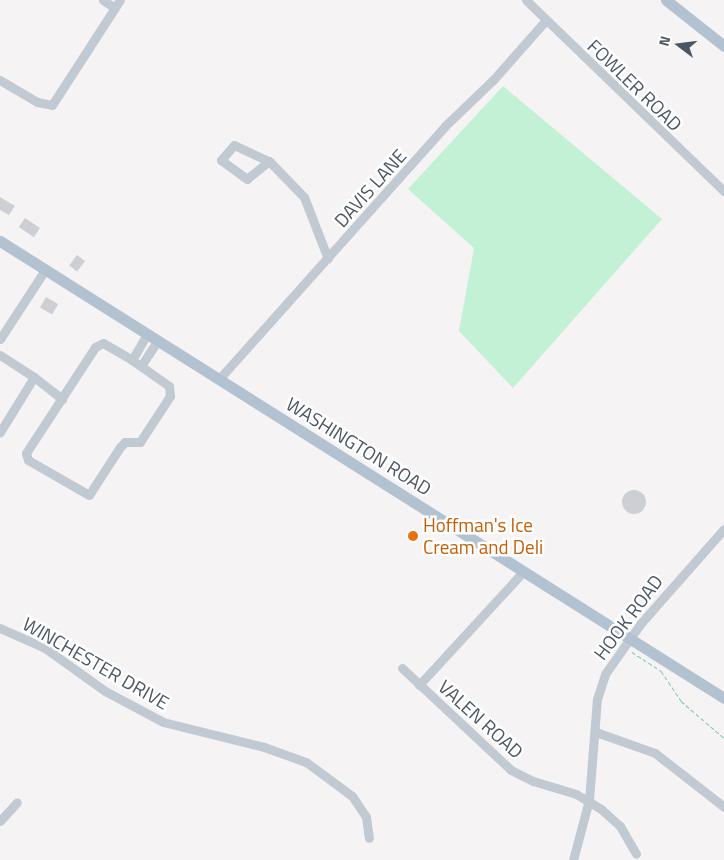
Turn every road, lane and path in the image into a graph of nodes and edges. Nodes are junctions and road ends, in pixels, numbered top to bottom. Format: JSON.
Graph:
{"nodes":[{"id":1,"x":103,"y":0,"type":"edge"},
{"id":2,"x":526,"y":0,"type":"edge"},
{"id":3,"x":666,"y":0,"type":"edge"},
{"id":4,"x":117,"y":4,"type":"edge"},
{"id":5,"x":546,"y":20,"type":"junction"},
{"id":6,"x":724,"y":46,"type":"edge"},
{"id":7,"x":0,"y":80,"type":"edge"},
{"id":8,"x":269,"y":161,"type":"junction"},
{"id":9,"x":724,"y":191,"type":"edge"},
{"id":10,"x":0,"y":241,"type":"edge"},
{"id":11,"x":328,"y":259,"type":"junction"},
{"id":12,"x":45,"y":270,"type":"junction"},
{"id":13,"x":148,"y":334,"type":"junction"},
{"id":14,"x":0,"y":338,"type":"edge"},
{"id":15,"x":158,"y":340,"type":"junction"},
{"id":16,"x":0,"y":355,"type":"edge"},
{"id":17,"x":132,"y":360,"type":"junction"},
{"id":18,"x":141,"y":366,"type":"junction"},
{"id":19,"x":34,"y":377,"type":"junction"},
{"id":20,"x":219,"y":379,"type":"junction"},
{"id":21,"x":62,"y":398,"type":"junction"},
{"id":22,"x":0,"y":432,"type":"edge"},
{"id":23,"x":724,"y":528,"type":"edge"},
{"id":24,"x":524,"y":571,"type":"junction"},
{"id":25,"x":0,"y":628,"type":"edge"},
{"id":26,"x":626,"y":642,"type":"junction"},
{"id":27,"x":402,"y":668,"type":"dead end"},
{"id":28,"x":419,"y":684,"type":"junction"},
{"id":29,"x":724,"y":698,"type":"edge"},
{"id":30,"x":596,"y":732,"type":"junction"},
{"id":31,"x":724,"y":738,"type":"edge"},
{"id":32,"x":589,"y":800,"type":"junction"},
{"id":33,"x":17,"y":802,"type":"dead end"},
{"id":34,"x":724,"y":807,"type":"edge"},
{"id":35,"x":0,"y":821,"type":"edge"},
{"id":36,"x":370,"y":838,"type":"dead end"},
{"id":37,"x":636,"y":854,"type":"dead end"},
{"id":38,"x":573,"y":860,"type":"edge"}],
"edges":[{"from":1,"to":4,"type":"street"},
{"from":2,"to":5,"type":"street","name":"FOWLER ROAD"},
{"from":3,"to":6,"type":"main road"},
{"from":4,"to":7,"type":"street"},
{"from":5,"to":9,"type":"street","name":"FOWLER ROAD"},
{"from":5,"to":11,"type":"street","name":"DAVIS LANE"},
{"from":8,"to":8,"type":"street"},
{"from":8,"to":11,"type":"street"},
{"from":10,"to":12,"type":"main road","name":"WASHINGTON ROAD"},
{"from":11,"to":20,"type":"street","name":"DAVIS LANE"},
{"from":12,"to":13,"type":"main road","name":"WASHINGTON ROAD"},
{"from":12,"to":14,"type":"street"},
{"from":13,"to":15,"type":"main road","name":"WASHINGTON ROAD"},
{"from":13,"to":17,"type":"street"},
{"from":15,"to":18,"type":"street"},
{"from":15,"to":20,"type":"main road","name":"WASHINGTON ROAD"},
{"from":16,"to":19,"type":"street"},
{"from":17,"to":18,"type":"street"},
{"from":17,"to":21,"type":"street"},
{"from":18,"to":21,"type":"street"},
{"from":19,"to":21,"type":"street"},
{"from":19,"to":22,"type":"street"},
{"from":20,"to":24,"type":"main road","name":"WASHINGTON ROAD"},
{"from":23,"to":26,"type":"street","name":"HOOK ROAD"},
{"from":24,"to":26,"type":"main road","name":"WASHINGTON ROAD"},
{"from":24,"to":28,"type":"street"},
{"from":25,"to":36,"type":"street","name":"WINCHESTER DRIVE"},
{"from":26,"to":29,"type":"main road","name":"WASHINGTON ROAD"},
{"from":26,"to":30,"type":"street","name":"HOOK ROAD"},
{"from":26,"to":31,"type":"path"},
{"from":27,"to":28,"type":"street","name":"VALEN ROAD"},
{"from":28,"to":32,"type":"street","name":"VALEN ROAD"},
{"from":30,"to":32,"type":"street","name":"HOOK ROAD"},
{"from":30,"to":34,"type":"street"},
{"from":32,"to":37,"type":"street","name":"VALEN ROAD"},
{"from":32,"to":38,"type":"street","name":"HOOK ROAD"},
{"from":33,"to":35,"type":"street"}]}
